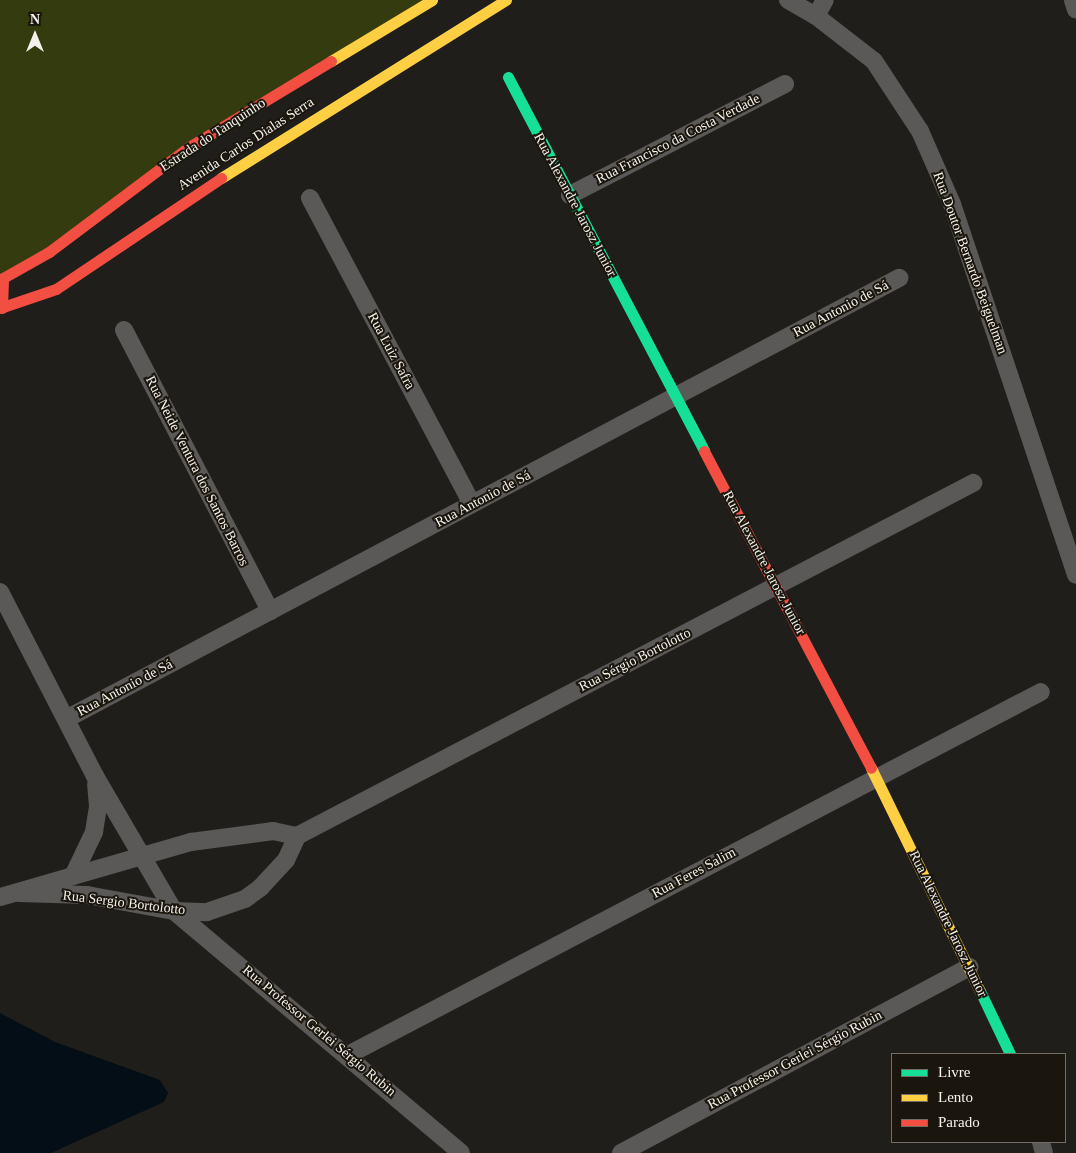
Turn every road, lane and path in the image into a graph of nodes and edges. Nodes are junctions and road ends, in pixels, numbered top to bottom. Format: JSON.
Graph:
{"nodes":[{"id":1,"x":432,"y":0,"type":"edge"},
{"id":2,"x":506,"y":0,"type":"edge"},
{"id":3,"x":788,"y":0,"type":"edge"},
{"id":4,"x":825,"y":0,"type":"edge"},
{"id":5,"x":1073,"y":0,"type":"edge"},
{"id":6,"x":1076,"y":10,"type":"edge"},
{"id":7,"x":816,"y":16,"type":"junction"},
{"id":8,"x":508,"y":77,"type":"dead end"},
{"id":9,"x":785,"y":84,"type":"dead end"},
{"id":10,"x":570,"y":195,"type":"junction"},
{"id":11,"x":310,"y":198,"type":"dead end"},
{"id":12,"x":2,"y":278,"type":"edge"},
{"id":13,"x":899,"y":278,"type":"dead end"},
{"id":14,"x":1,"y":308,"type":"edge"},
{"id":15,"x":124,"y":330,"type":"dead end"},
{"id":16,"x":676,"y":396,"type":"junction"},
{"id":17,"x":973,"y":482,"type":"dead end"},
{"id":18,"x":472,"y":504,"type":"junction"},
{"id":19,"x":1076,"y":575,"type":"edge"},
{"id":20,"x":776,"y":586,"type":"junction"},
{"id":21,"x":0,"y":592,"type":"edge"},
{"id":22,"x":270,"y":611,"type":"junction"},
{"id":23,"x":1041,"y":692,"type":"dead end"},
{"id":24,"x":66,"y":719,"type":"junction"},
{"id":25,"x":95,"y":776,"type":"junction"},
{"id":26,"x":876,"y":778,"type":"junction"},
{"id":27,"x":297,"y":836,"type":"junction"},
{"id":28,"x":141,"y":854,"type":"junction"},
{"id":29,"x":74,"y":874,"type":"junction"},
{"id":30,"x":19,"y":893,"type":"junction"},
{"id":31,"x":0,"y":897,"type":"edge"},
{"id":32,"x":174,"y":911,"type":"junction"},
{"id":33,"x":969,"y":967,"type":"junction"},
{"id":34,"x":1010,"y":1053,"type":"edge"},
{"id":35,"x":348,"y":1054,"type":"junction"},
{"id":36,"x":461,"y":1153,"type":"edge"},
{"id":37,"x":621,"y":1153,"type":"edge"}],
"edges":[{"from":1,"to":12,"type":"street","name":"Estrada do Tanquinho"},
{"from":2,"to":14,"type":"street","name":"Avenida Carlos Dialas Serra"},
{"from":3,"to":7,"type":"street","name":"Rua Doutor Bernardo Beiguelman"},
{"from":4,"to":7,"type":"street"},
{"from":5,"to":6,"type":"street"},
{"from":7,"to":19,"type":"street","name":"Rua Doutor Bernardo Beiguelman"},
{"from":8,"to":10,"type":"street","name":"Rua Alexandre Jarosz Junior"},
{"from":9,"to":10,"type":"street","name":"Rua Francisco da Costa Verdade"},
{"from":10,"to":16,"type":"street","name":"Rua Alexandre Jarosz Junior"},
{"from":11,"to":18,"type":"street","name":"Rua Luiz Safra"},
{"from":12,"to":14,"type":"street"},
{"from":13,"to":16,"type":"street","name":"Rua Antonio de Sá"},
{"from":15,"to":22,"type":"street","name":"Rua Neide Ventura dos Santos Barros"},
{"from":16,"to":18,"type":"street","name":"Rua Antonio de Sá"},
{"from":16,"to":20,"type":"street","name":"Rua Alexandre Jarosz Junior"},
{"from":17,"to":20,"type":"street","name":"Rua Sérgio Bortolotto"},
{"from":18,"to":22,"type":"street","name":"Rua Antonio de Sá"},
{"from":20,"to":26,"type":"street","name":"Rua Alexandre Jarosz Junior"},
{"from":20,"to":27,"type":"street","name":"Rua Sérgio Bortolotto"},
{"from":21,"to":24,"type":"street"},
{"from":22,"to":24,"type":"street","name":"Rua Antonio de Sá"},
{"from":23,"to":26,"type":"street","name":"Rua Feres Salim"},
{"from":24,"to":25,"type":"street"},
{"from":25,"to":28,"type":"street"},
{"from":25,"to":29,"type":"street","name":"Rua Sergio Bortolotto"},
{"from":26,"to":33,"type":"street","name":"Rua Alexandre Jarosz Junior"},
{"from":26,"to":35,"type":"street","name":"Rua Feres Salim"},
{"from":27,"to":28,"type":"street","name":"Rua Sergio Bortolotto"},
{"from":27,"to":32,"type":"street","name":"Rua Sergio Bortolotto"},
{"from":28,"to":29,"type":"street","name":"Rua Sergio Bortolotto"},
{"from":28,"to":32,"type":"street"},
{"from":29,"to":30,"type":"street","name":"Rua Sergio Bortolotto"},
{"from":30,"to":31,"type":"street","name":"Rua Sergio Bortolotto"},
{"from":30,"to":32,"type":"street","name":"Rua Sergio Bortolotto"},
{"from":32,"to":35,"type":"street","name":"Rua Professor Gerlei Sérgio Rubin"},
{"from":33,"to":34,"type":"street","name":"Rua Alexandre Jarosz Junior"},
{"from":33,"to":37,"type":"street","name":"Rua Professor Gerlei Sérgio Rubin"},
{"from":35,"to":36,"type":"street","name":"Rua Professor Gerlei Sérgio Rubin"}]}
